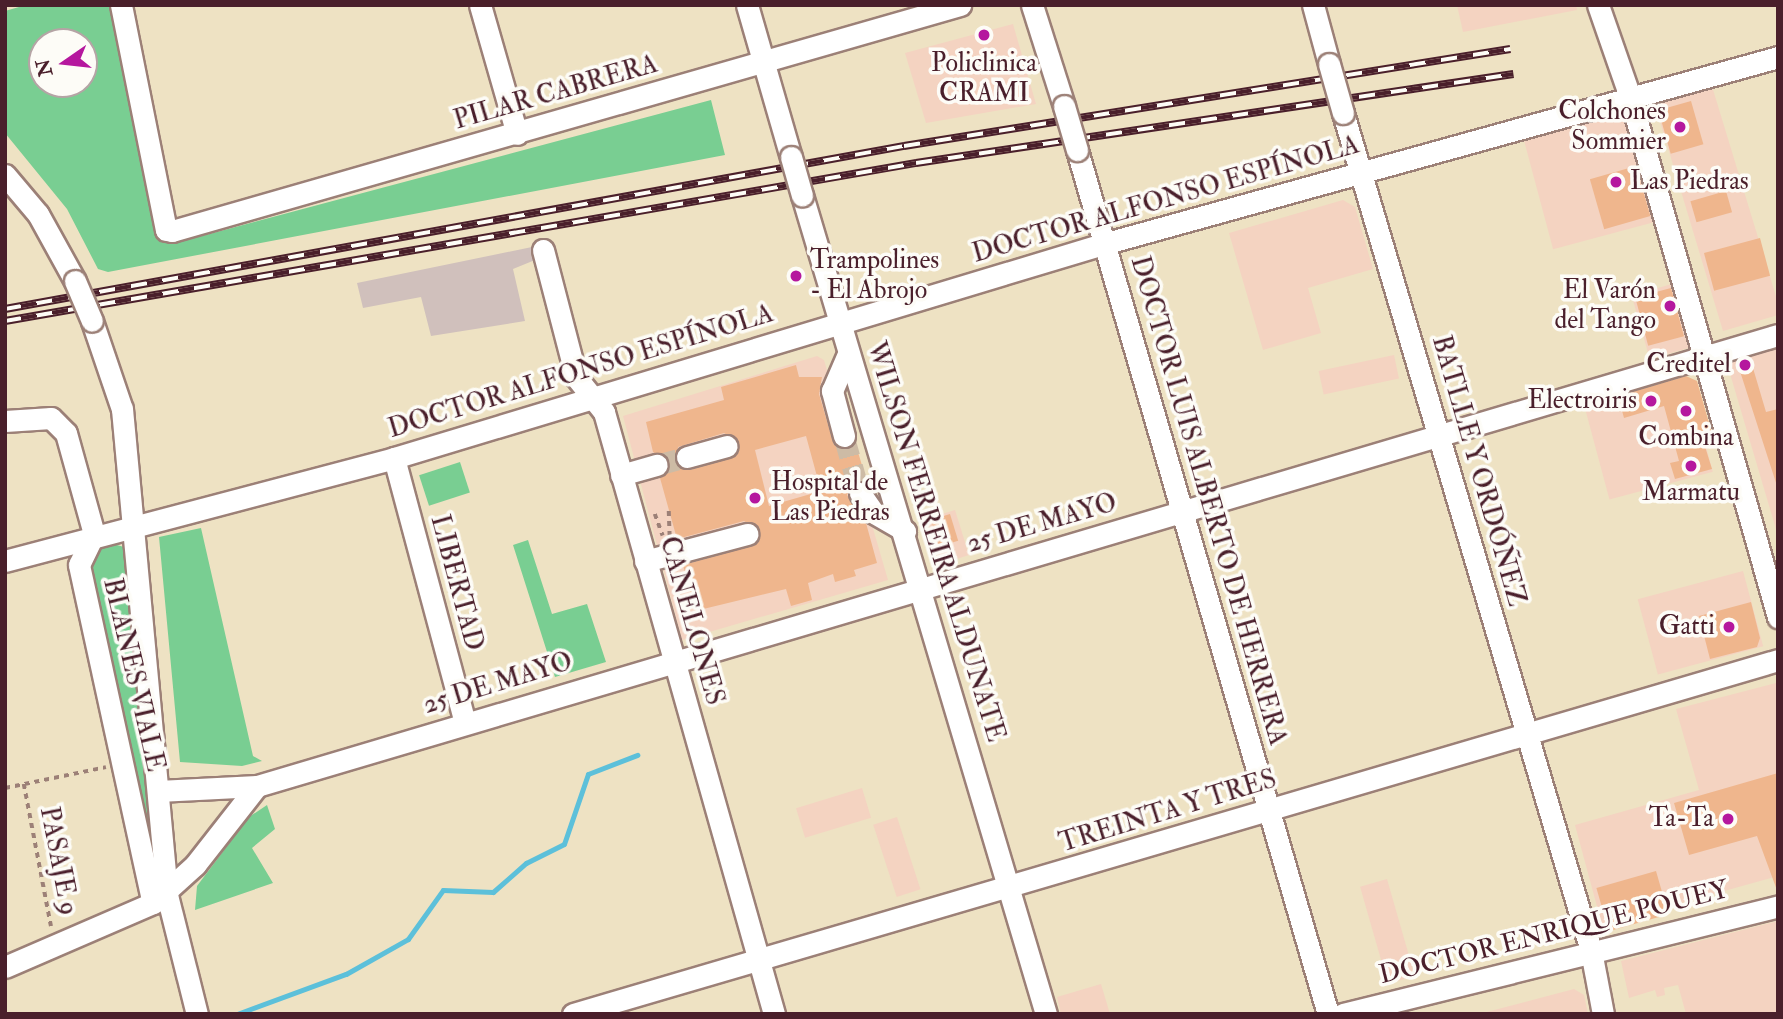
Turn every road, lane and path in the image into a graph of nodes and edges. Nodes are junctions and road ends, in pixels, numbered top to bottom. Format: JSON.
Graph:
{"nodes":[{"id":1,"x":121,"y":5,"type":"edge"},
{"id":2,"x":480,"y":5,"type":"edge"},
{"id":3,"x":747,"y":5,"type":"edge"},
{"id":4,"x":960,"y":5,"type":"edge"},
{"id":5,"x":1032,"y":5,"type":"edge"},
{"id":6,"x":1313,"y":5,"type":"edge"},
{"id":7,"x":1598,"y":5,"type":"edge"},
{"id":8,"x":1778,"y":57,"type":"edge"},
{"id":9,"x":765,"y":64,"type":"junction"},
{"id":10,"x":1630,"y":97,"type":"junction"},
{"id":11,"x":517,"y":134,"type":"junction"},
{"id":12,"x":1363,"y":174,"type":"junction"},
{"id":13,"x":5,"y":175,"type":"edge"},
{"id":14,"x":1103,"y":244,"type":"junction"},
{"id":15,"x":543,"y":250,"type":"dead end"},
{"id":16,"x":840,"y":323,"type":"junction"},
{"id":17,"x":1778,"y":335,"type":"edge"},
{"id":18,"x":848,"y":354,"type":"junction"},
{"id":19,"x":1701,"y":357,"type":"junction"},
{"id":20,"x":591,"y":395,"type":"junction"},
{"id":21,"x":5,"y":421,"type":"edge"},
{"id":22,"x":1438,"y":433,"type":"junction"},
{"id":23,"x":844,"y":436,"type":"tunnel mouth"},
{"id":24,"x":727,"y":446,"type":"dead end"},
{"id":25,"x":687,"y":457,"type":"tunnel mouth"},
{"id":26,"x":394,"y":458,"type":"junction"},
{"id":27,"x":657,"y":465,"type":"tunnel mouth"},
{"id":28,"x":621,"y":475,"type":"junction"},
{"id":29,"x":860,"y":494,"type":"tunnel mouth"},
{"id":30,"x":629,"y":503,"type":"junction"},
{"id":31,"x":668,"y":511,"type":"dead end"},
{"id":32,"x":1181,"y":513,"type":"junction"},
{"id":33,"x":136,"y":528,"type":"junction"},
{"id":34,"x":905,"y":531,"type":"junction"},
{"id":35,"x":94,"y":534,"type":"junction"},
{"id":36,"x":747,"y":534,"type":"dead end"},
{"id":37,"x":5,"y":561,"type":"edge"},
{"id":38,"x":645,"y":561,"type":"junction"},
{"id":39,"x":923,"y":588,"type":"junction"},
{"id":40,"x":1778,"y":617,"type":"edge"},
{"id":41,"x":1778,"y":660,"type":"edge"},
{"id":42,"x":673,"y":661,"type":"junction"},
{"id":43,"x":465,"y":723,"type":"junction"},
{"id":44,"x":1525,"y":732,"type":"junction"},
{"id":45,"x":125,"y":763,"type":"junction"},
{"id":46,"x":24,"y":784,"type":"junction"},
{"id":47,"x":257,"y":786,"type":"junction"},
{"id":48,"x":5,"y":788,"type":"edge"},
{"id":49,"x":158,"y":791,"type":"junction"},
{"id":50,"x":1269,"y":811,"type":"junction"},
{"id":51,"x":1007,"y":888,"type":"junction"},
{"id":52,"x":160,"y":899,"type":"junction"},
{"id":53,"x":1778,"y":906,"type":"edge"},
{"id":54,"x":54,"y":946,"type":"junction"},
{"id":55,"x":1591,"y":951,"type":"junction"},
{"id":56,"x":758,"y":959,"type":"junction"},
{"id":57,"x":5,"y":967,"type":"edge"},
{"id":58,"x":197,"y":1014,"type":"edge"},
{"id":59,"x":573,"y":1014,"type":"edge"},
{"id":60,"x":774,"y":1014,"type":"edge"},
{"id":61,"x":1046,"y":1014,"type":"edge"},
{"id":62,"x":1328,"y":1014,"type":"edge"},
{"id":63,"x":1343,"y":1014,"type":"edge"},
{"id":64,"x":1603,"y":1014,"type":"edge"}],
"edges":[{"from":1,"to":11,"type":"street","name":"PILAR CABRERA"},
{"from":2,"to":11,"type":"street"},
{"from":3,"to":9,"type":"street","name":"WILSON FERREIRA ALDUNATE"},
{"from":4,"to":9,"type":"street","name":"PILAR CABRERA"},
{"from":5,"to":14,"type":"street","name":"DOCTOR LUIS ALBERTO DE HERRERA","bridge":true},
{"from":6,"to":12,"type":"street","name":"BATLLE Y ORDÓÑEZ","bridge":true},
{"from":7,"to":10,"type":"street"},
{"from":8,"to":10,"type":"street","name":"DOCTOR ALFONSO ESPÍNOLA"},
{"from":9,"to":11,"type":"street","name":"PILAR CABRERA"},
{"from":9,"to":16,"type":"street","name":"WILSON FERREIRA ALDUNATE","bridge":true},
{"from":10,"to":12,"type":"street","name":"DOCTOR ALFONSO ESPÍNOLA"},
{"from":10,"to":19,"type":"street"},
{"from":12,"to":14,"type":"street","name":"DOCTOR ALFONSO ESPÍNOLA"},
{"from":12,"to":22,"type":"street","name":"BATLLE Y ORDÓÑEZ"},
{"from":13,"to":33,"type":"street","bridge":true},
{"from":14,"to":16,"type":"street","name":"DOCTOR ALFONSO ESPÍNOLA"},
{"from":14,"to":32,"type":"street","name":"DOCTOR LUIS ALBERTO DE HERRERA"},
{"from":15,"to":20,"type":"street","name":"CANELONES"},
{"from":16,"to":18,"type":"street","name":"WILSON FERREIRA ALDUNATE"},
{"from":16,"to":20,"type":"street","name":"DOCTOR ALFONSO ESPÍNOLA"},
{"from":17,"to":19,"type":"street","name":"25 DE MAYO"},
{"from":18,"to":23,"type":"street"},
{"from":18,"to":34,"type":"street","name":"WILSON FERREIRA ALDUNATE"},
{"from":19,"to":22,"type":"street","name":"25 DE MAYO"},
{"from":19,"to":40,"type":"street"},
{"from":20,"to":26,"type":"street","name":"DOCTOR ALFONSO ESPÍNOLA"},
{"from":20,"to":28,"type":"street","name":"CANELONES"},
{"from":21,"to":35,"type":"street"},
{"from":22,"to":32,"type":"street","name":"25 DE MAYO"},
{"from":22,"to":44,"type":"street","name":"BATLLE Y ORDÓÑEZ"},
{"from":24,"to":25,"type":"street"},
{"from":26,"to":33,"type":"street","name":"DOCTOR ALFONSO ESPÍNOLA"},
{"from":26,"to":43,"type":"street","name":"LIBERTAD"},
{"from":27,"to":28,"type":"street"},
{"from":28,"to":30,"type":"street","name":"CANELONES"},
{"from":29,"to":34,"type":"street"},
{"from":30,"to":31,"type":"path"},
{"from":30,"to":38,"type":"street","name":"CANELONES"},
{"from":32,"to":39,"type":"street","name":"25 DE MAYO"},
{"from":32,"to":50,"type":"street","name":"DOCTOR LUIS ALBERTO DE HERRERA"},
{"from":33,"to":35,"type":"street","name":"DOCTOR ALFONSO ESPÍNOLA"},
{"from":33,"to":49,"type":"street"},
{"from":34,"to":39,"type":"street","name":"WILSON FERREIRA ALDUNATE"},
{"from":35,"to":37,"type":"street","name":"DOCTOR ALFONSO ESPÍNOLA"},
{"from":35,"to":45,"type":"street","name":"BLANES VIALE"},
{"from":36,"to":38,"type":"street"},
{"from":38,"to":42,"type":"street","name":"CANELONES"},
{"from":39,"to":42,"type":"street","name":"25 DE MAYO"},
{"from":39,"to":51,"type":"street","name":"WILSON FERREIRA ALDUNATE"},
{"from":41,"to":44,"type":"street","name":"TREINTA Y TRES"},
{"from":42,"to":43,"type":"street","name":"25 DE MAYO"},
{"from":42,"to":56,"type":"street","name":"CANELONES"},
{"from":43,"to":47,"type":"street","name":"25 DE MAYO"},
{"from":44,"to":50,"type":"street","name":"TREINTA Y TRES"},
{"from":44,"to":55,"type":"street","name":"BATLLE Y ORDÓÑEZ"},
{"from":45,"to":46,"type":"path"},
{"from":45,"to":52,"type":"street","name":"BLANES VIALE"},
{"from":46,"to":48,"type":"path"},
{"from":46,"to":54,"type":"path","name":"PASAJE 9"},
{"from":47,"to":49,"type":"street","name":"25 DE MAYO"},
{"from":47,"to":52,"type":"street"},
{"from":49,"to":52,"type":"street"},
{"from":50,"to":51,"type":"street","name":"TREINTA Y TRES"},
{"from":50,"to":62,"type":"street","name":"DOCTOR LUIS ALBERTO DE HERRERA"},
{"from":51,"to":56,"type":"street","name":"TREINTA Y TRES"},
{"from":51,"to":61,"type":"street","name":"WILSON FERREIRA ALDUNATE"},
{"from":52,"to":54,"type":"street"},
{"from":52,"to":58,"type":"street"},
{"from":53,"to":55,"type":"street","name":"DOCTOR ENRIQUE POUEY"},
{"from":54,"to":57,"type":"street"},
{"from":55,"to":63,"type":"street","name":"DOCTOR ENRIQUE POUEY"},
{"from":55,"to":64,"type":"street","name":"BATLLE Y ORDÓÑEZ"},
{"from":56,"to":59,"type":"street","name":"TREINTA Y TRES"},
{"from":56,"to":60,"type":"street","name":"CANELONES"}]}
